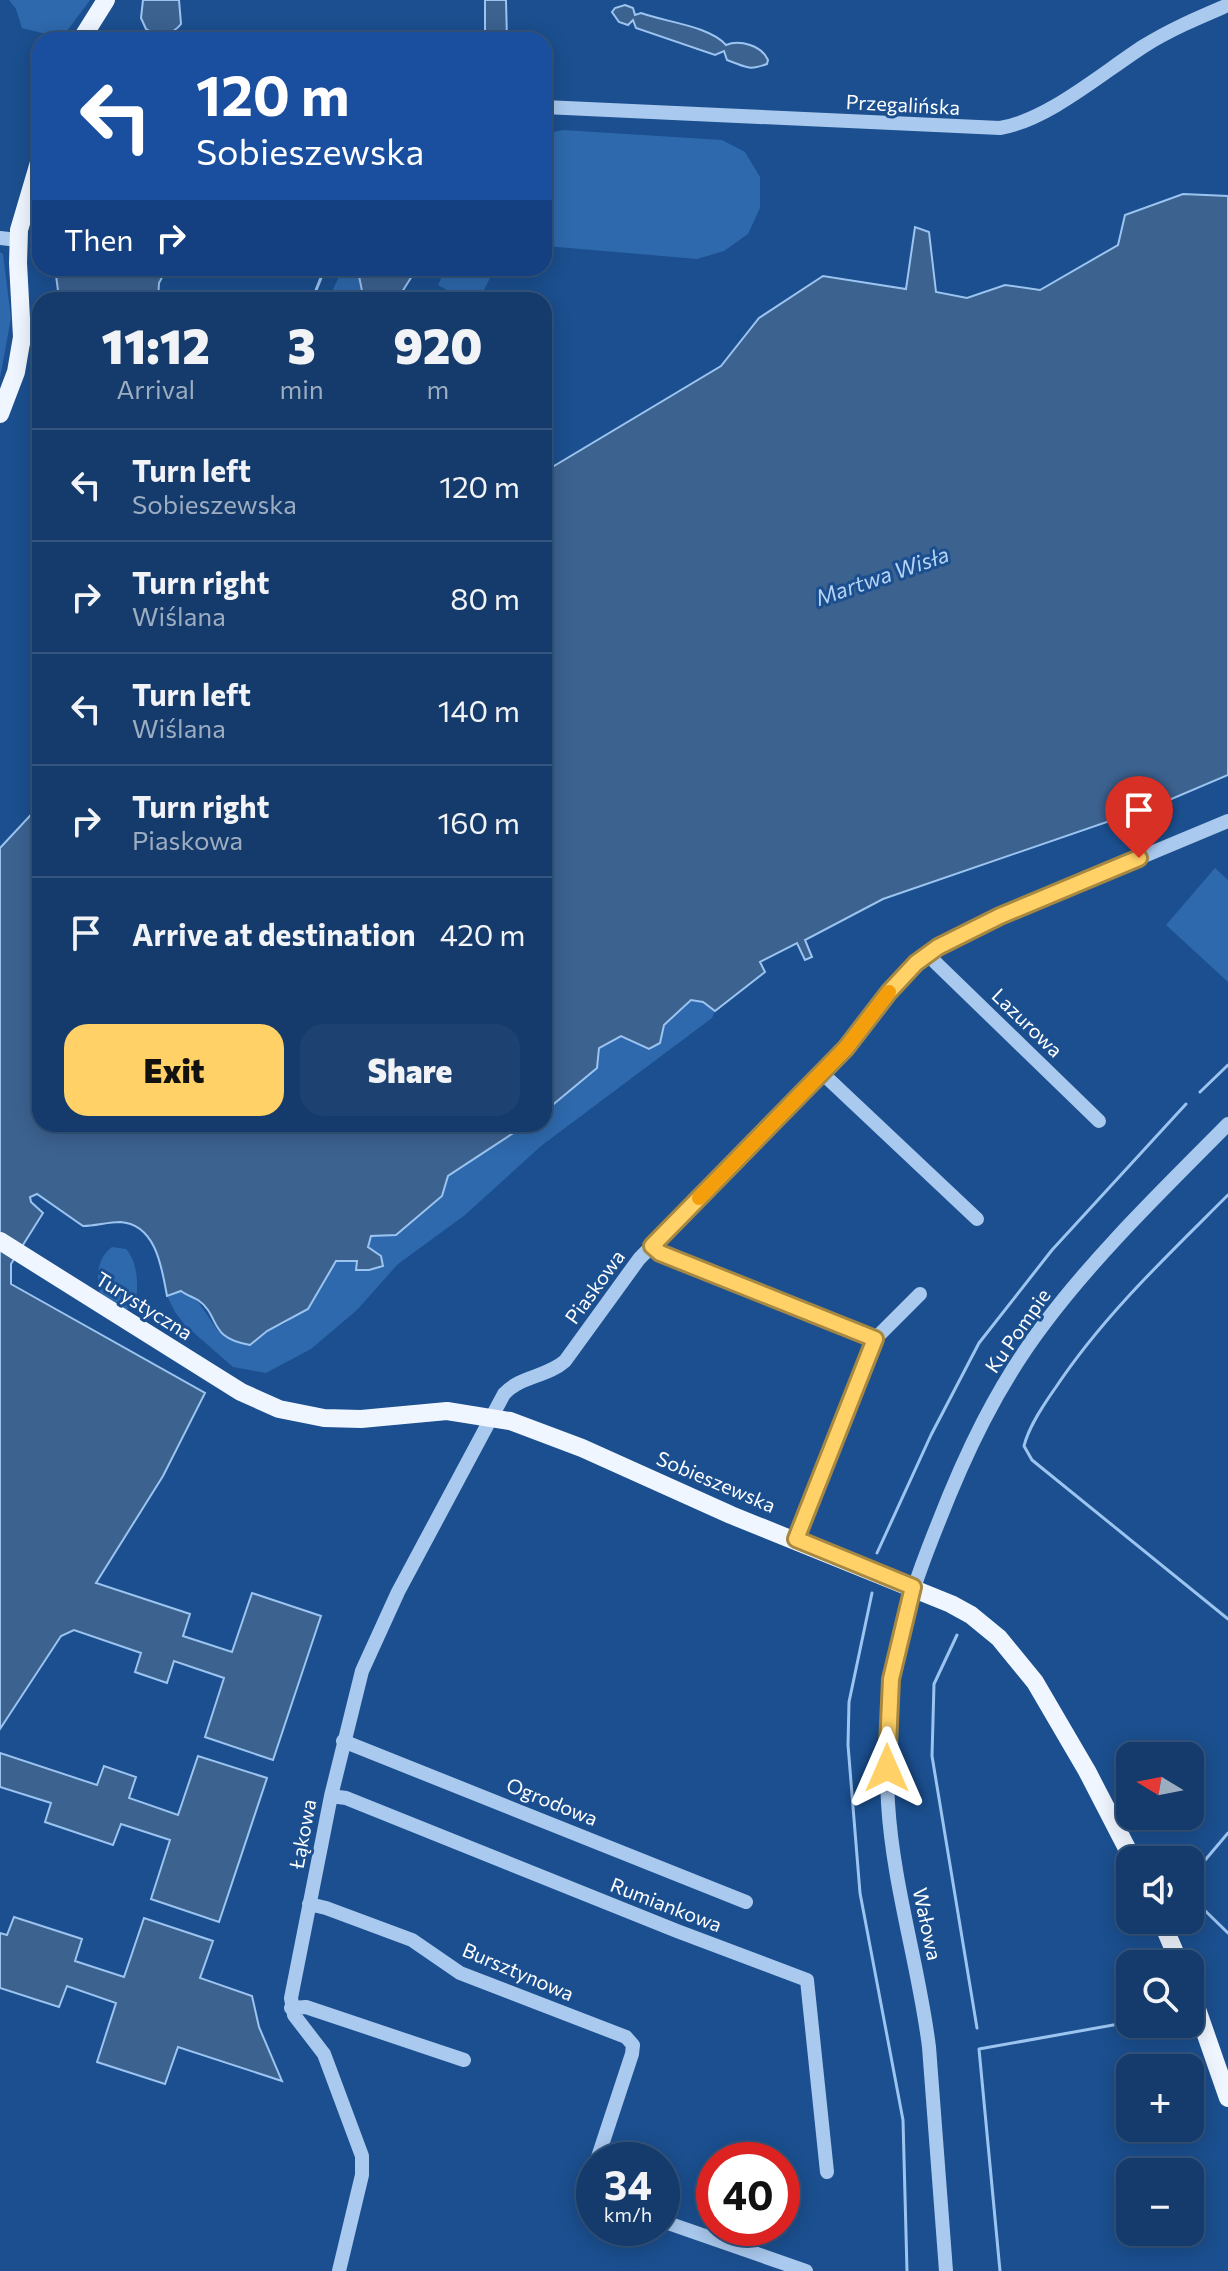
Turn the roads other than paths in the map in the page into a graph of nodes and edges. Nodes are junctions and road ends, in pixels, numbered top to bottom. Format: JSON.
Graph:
{"nodes":[{"id":1,"x":106,"y":0,"type":"edge"},
{"id":2,"x":1228,"y":5,"type":"edge"},
{"id":3,"x":86,"y":32,"type":"edge"},
{"id":4,"x":552,"y":107,"type":"edge"},
{"id":5,"x":32,"y":184,"type":"edge"},
{"id":6,"x":9,"y":239,"type":"edge"},
{"id":7,"x":31,"y":339,"type":"edge"},
{"id":8,"x":0,"y":414,"type":"edge"},
{"id":9,"x":1228,"y":821,"type":"edge"},
{"id":10,"x":931,"y":952,"type":"junction"},
{"id":11,"x":822,"y":1073,"type":"junction"},
{"id":12,"x":1099,"y":1121,"type":"dead end"},
{"id":13,"x":1228,"y":1124,"type":"edge"},
{"id":14,"x":1222,"y":1134,"type":"edge"},
{"id":15,"x":977,"y":1219,"type":"dead end"},
{"id":16,"x":0,"y":1241,"type":"edge"},
{"id":17,"x":652,"y":1246,"type":"junction"},
{"id":18,"x":920,"y":1294,"type":"dead end"},
{"id":19,"x":875,"y":1339,"type":"junction"},
{"id":20,"x":241,"y":1392,"type":"joint"},
{"id":21,"x":492,"y":1417,"type":"junction"},
{"id":22,"x":796,"y":1539,"type":"junction"},
{"id":23,"x":913,"y":1587,"type":"junction"},
{"id":24,"x":343,"y":1741,"type":"junction"},
{"id":25,"x":331,"y":1796,"type":"junction"},
{"id":26,"x":1126,"y":1846,"type":"edge"},
{"id":27,"x":746,"y":1902,"type":"dead end"},
{"id":28,"x":309,"y":1904,"type":"junction"},
{"id":29,"x":291,"y":2008,"type":"junction"},
{"id":30,"x":1204,"y":2029,"type":"edge"},
{"id":31,"x":464,"y":2060,"type":"dead end"},
{"id":32,"x":1228,"y":2098,"type":"edge"},
{"id":33,"x":603,"y":2142,"type":"edge"},
{"id":34,"x":827,"y":2172,"type":"dead end"},
{"id":35,"x":680,"y":2227,"type":"edge"},
{"id":36,"x":339,"y":2271,"type":"edge"},
{"id":37,"x":806,"y":2271,"type":"edge"},
{"id":38,"x":946,"y":2271,"type":"edge"}],
"edges":[{"from":1,"to":3,"type":"main road"},
{"from":2,"to":4,"type":"street","name":"Przegalińska"},
{"from":5,"to":6,"type":"main road"},
{"from":6,"to":7,"type":"main road"},
{"from":7,"to":8,"type":"main road"},
{"from":9,"to":10,"type":"street","name":"Piaskowa"},
{"from":10,"to":11,"type":"street","name":"Piaskowa"},
{"from":10,"to":12,"type":"street","name":"Lazurowa"},
{"from":11,"to":15,"type":"street"},
{"from":11,"to":17,"type":"street","name":"Piaskowa"},
{"from":13,"to":14,"type":"street","name":"Ku Pompie"},
{"from":14,"to":23,"type":"street","name":"Ku Pompie"},
{"from":16,"to":20,"type":"main road","name":"Turystyczna"},
{"from":17,"to":19,"type":"street"},
{"from":17,"to":21,"type":"street","name":"Piaskowa"},
{"from":18,"to":19,"type":"street"},
{"from":19,"to":22,"type":"street"},
{"from":20,"to":21,"type":"main road","name":"Sobieszewska"},
{"from":21,"to":22,"type":"main road","name":"Sobieszewska"},
{"from":21,"to":24,"type":"street","name":"Łąkowa"},
{"from":22,"to":23,"type":"main road","name":"Sobieszewska"},
{"from":23,"to":26,"type":"main road","name":"Sobieszewska"},
{"from":23,"to":38,"type":"street","name":"Wałowa"},
{"from":24,"to":25,"type":"street","name":"Łąkowa"},
{"from":24,"to":27,"type":"street","name":"Ogrodowa"},
{"from":25,"to":28,"type":"street","name":"Łąkowa"},
{"from":25,"to":34,"type":"street","name":"Rumiankowa"},
{"from":28,"to":29,"type":"street","name":"Łąkowa"},
{"from":28,"to":33,"type":"street","name":"Bursztynowa"},
{"from":29,"to":31,"type":"street"},
{"from":29,"to":36,"type":"street"},
{"from":30,"to":32,"type":"main road"},
{"from":35,"to":37,"type":"street"}]}
